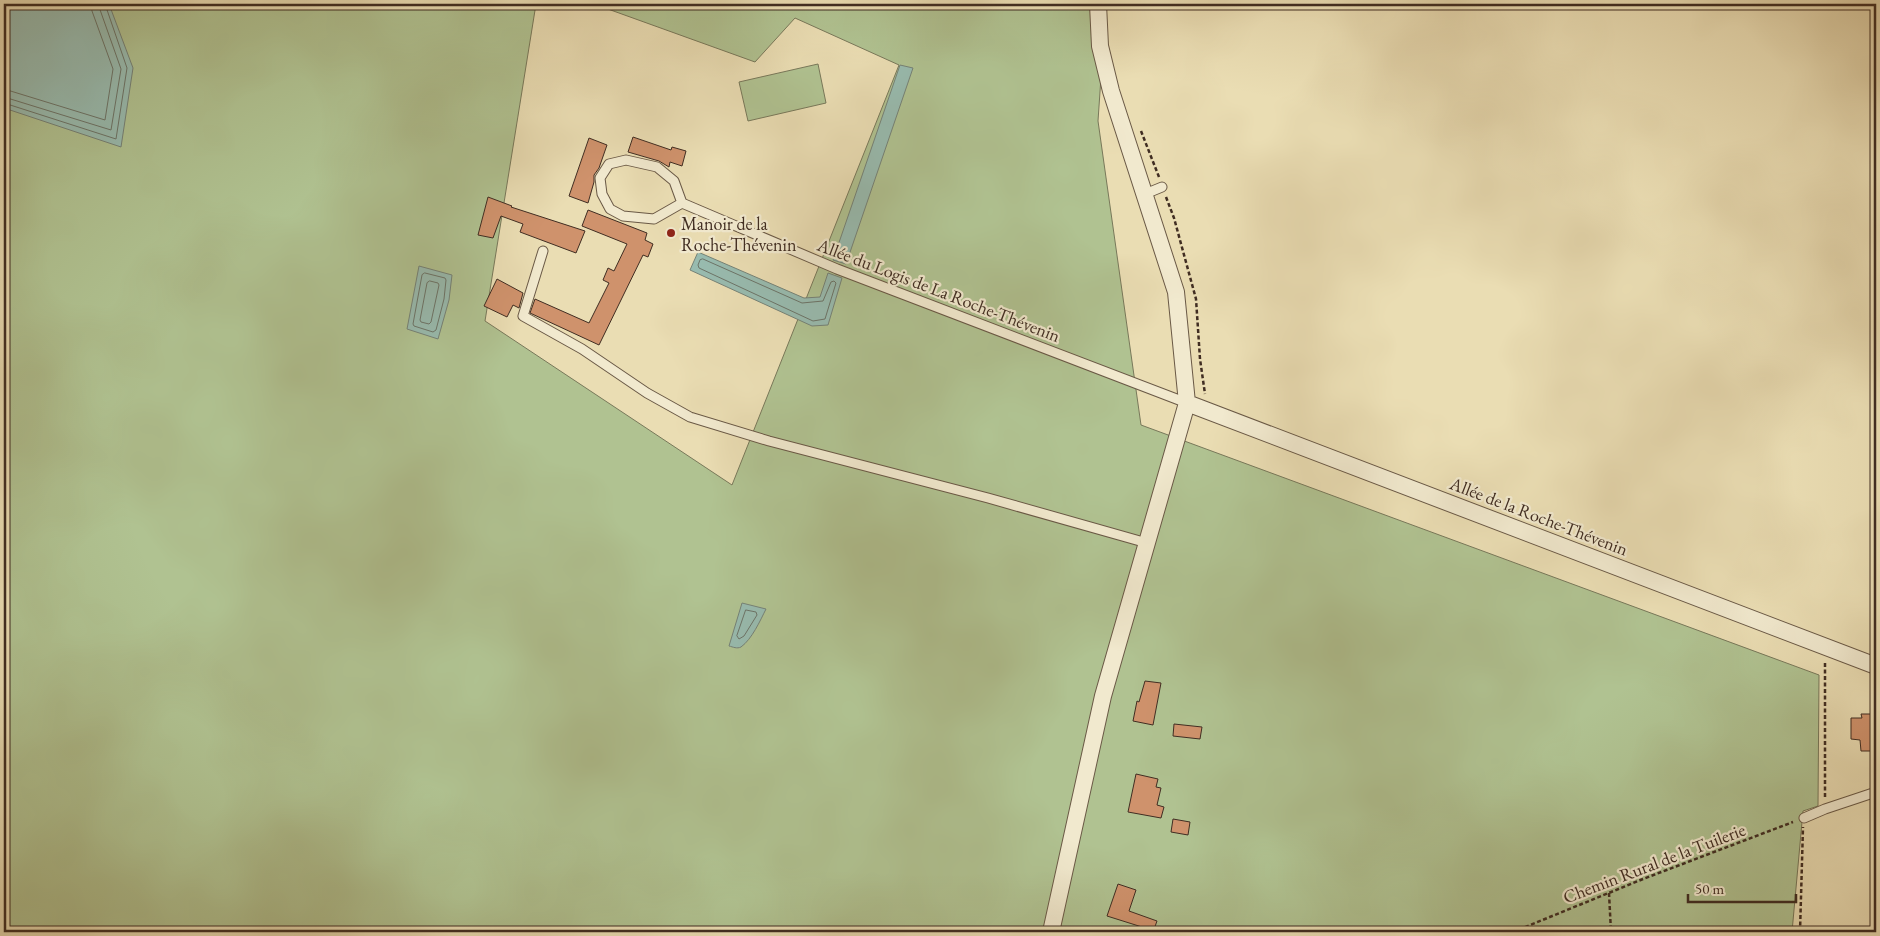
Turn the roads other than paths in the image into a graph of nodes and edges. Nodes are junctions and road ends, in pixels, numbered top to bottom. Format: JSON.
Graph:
{"nodes":[{"id":1,"x":1098,"y":4,"type":"edge"},
{"id":2,"x":1162,"y":187,"type":"dead end"},
{"id":3,"x":1145,"y":194,"type":"junction"},
{"id":4,"x":682,"y":203,"type":"junction"},
{"id":5,"x":543,"y":251,"type":"dead end"},
{"id":6,"x":1187,"y":403,"type":"junction"},
{"id":7,"x":1147,"y":543,"type":"junction"},
{"id":8,"x":1876,"y":666,"type":"edge"},
{"id":9,"x":1876,"y":792,"type":"edge"},
{"id":10,"x":1804,"y":818,"type":"road end"},
{"id":11,"x":1051,"y":932,"type":"edge"}],
"edges":[{"from":1,"to":3,"type":"street"},
{"from":2,"to":3,"type":"lane"},
{"from":3,"to":6,"type":"street"},
{"from":4,"to":4,"type":"lane"},
{"from":4,"to":6,"type":"lane","name":"Allée du Logis de La Roche-Thévenin"},
{"from":5,"to":7,"type":"lane"},
{"from":6,"to":7,"type":"street"},
{"from":6,"to":8,"type":"street","name":"Allée de la Roche-Thévenin"},
{"from":7,"to":11,"type":"street"},
{"from":9,"to":10,"type":"lane"}]}
